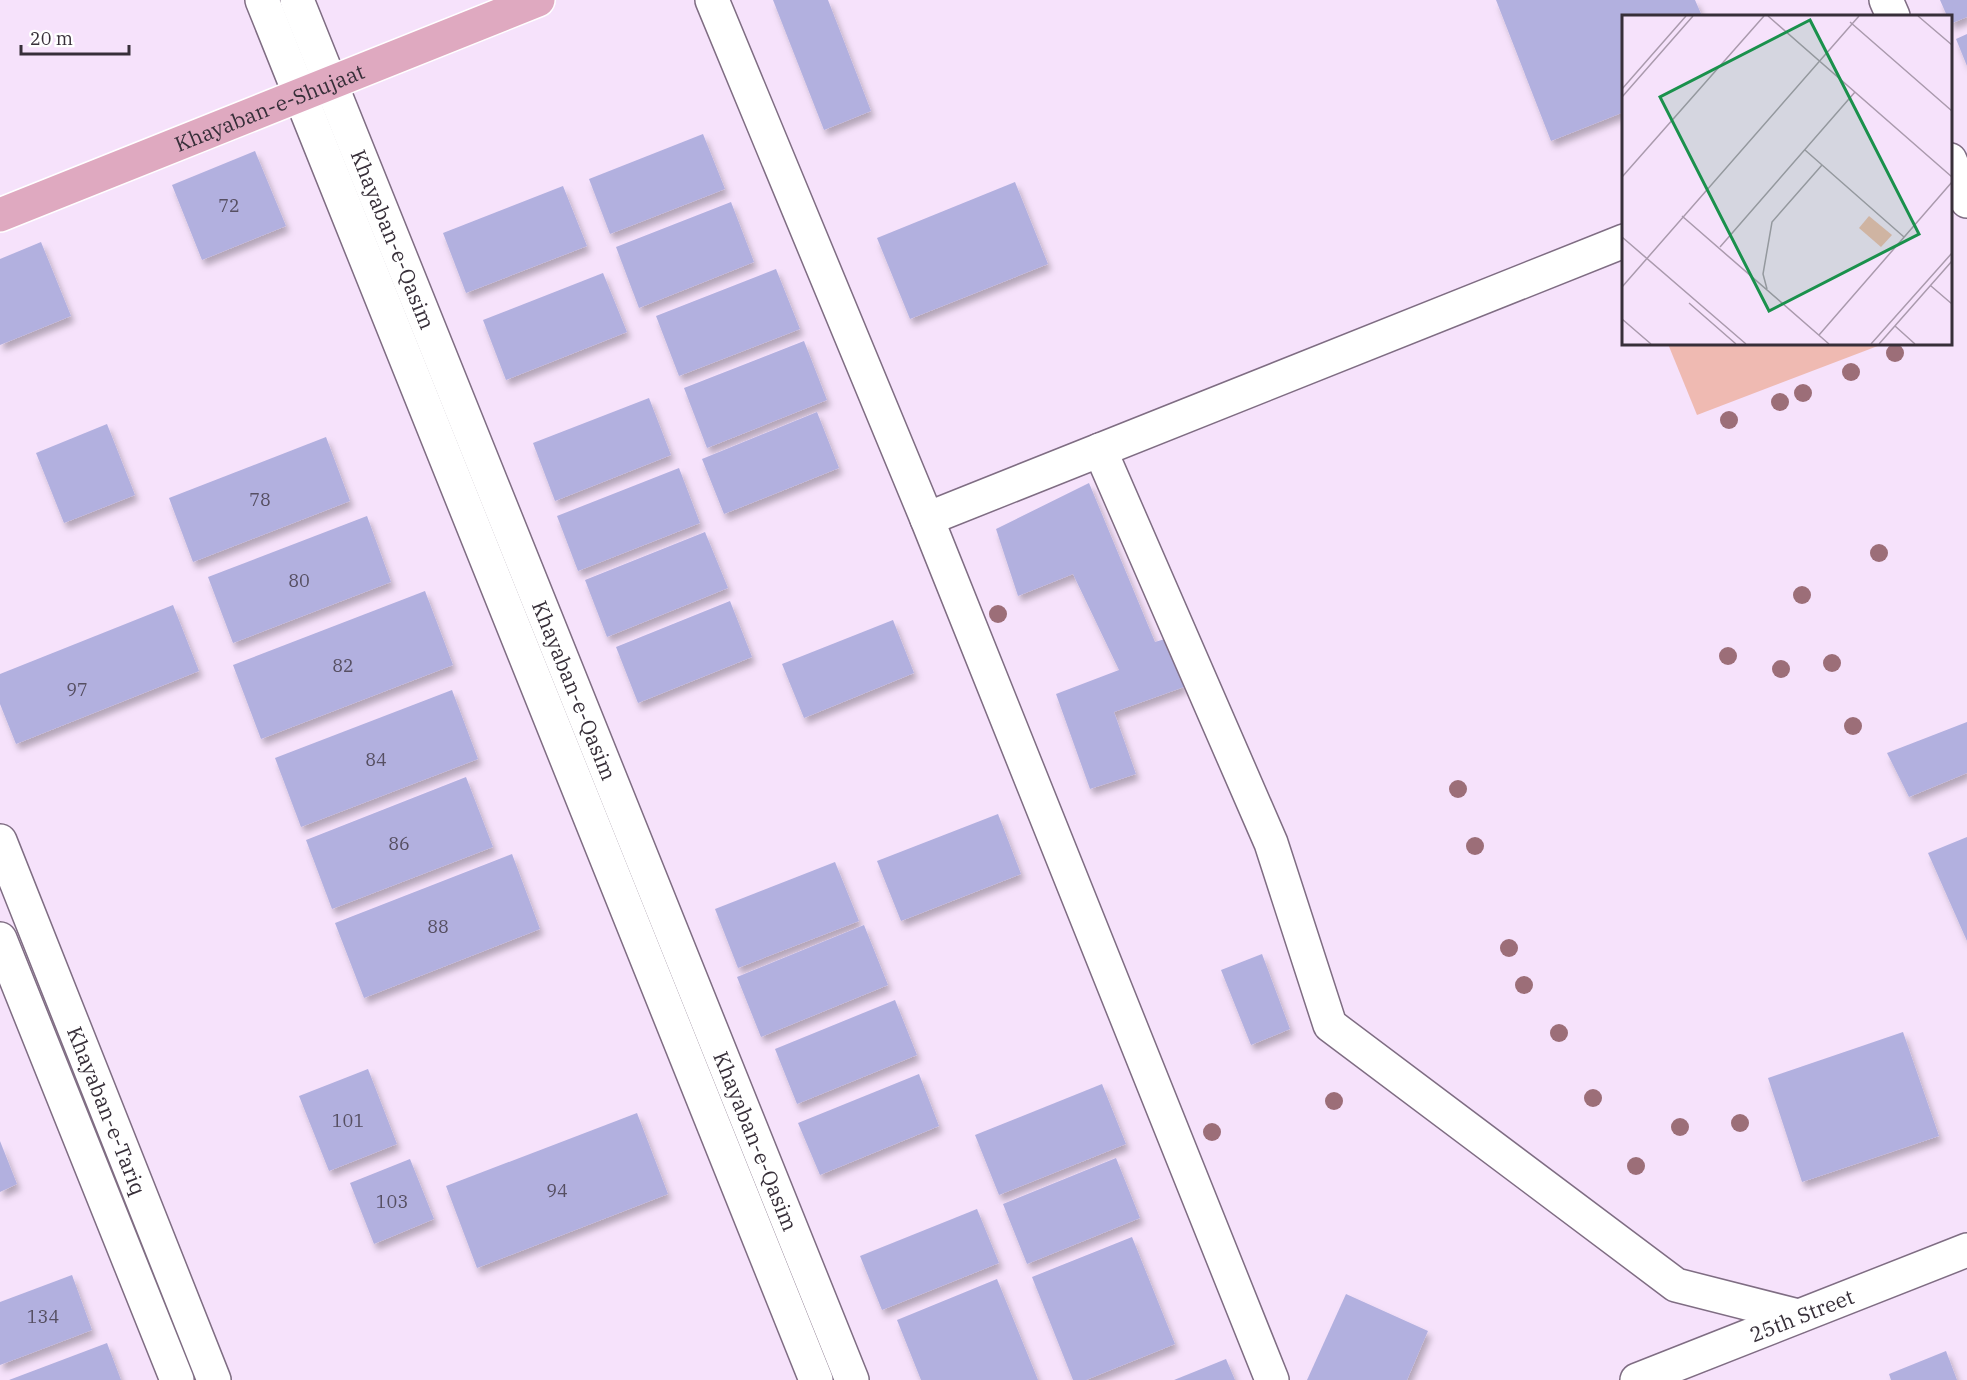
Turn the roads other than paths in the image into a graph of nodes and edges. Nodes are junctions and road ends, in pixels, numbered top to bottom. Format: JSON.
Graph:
{"nodes":[{"id":1,"x":262,"y":0,"type":"edge"},
{"id":2,"x":297,"y":0,"type":"edge"},
{"id":3,"x":538,"y":0,"type":"edge"},
{"id":4,"x":712,"y":0,"type":"edge"},
{"id":5,"x":1886,"y":0,"type":"edge"},
{"id":6,"x":1893,"y":15,"type":"edge"},
{"id":7,"x":330,"y":83,"type":"junction"},
{"id":8,"x":301,"y":95,"type":"junction"},
{"id":9,"x":1952,"y":165,"type":"edge"},
{"id":10,"x":1967,"y":201,"type":"edge"},
{"id":11,"x":0,"y":215,"type":"edge"},
{"id":12,"x":1622,"y":241,"type":"edge"},
{"id":13,"x":1100,"y":450,"type":"junction"},
{"id":14,"x":927,"y":519,"type":"junction"},
{"id":15,"x":0,"y":841,"type":"edge"},
{"id":16,"x":0,"y":939,"type":"edge"},
{"id":17,"x":163,"y":1250,"type":"junction"},
{"id":18,"x":1967,"y":1250,"type":"edge"},
{"id":19,"x":128,"y":1257,"type":"junction"},
{"id":20,"x":1797,"y":1316,"type":"junction"},
{"id":21,"x":177,"y":1380,"type":"edge"},
{"id":22,"x":214,"y":1380,"type":"edge"},
{"id":23,"x":816,"y":1380,"type":"edge"},
{"id":24,"x":852,"y":1380,"type":"edge"},
{"id":25,"x":1272,"y":1380,"type":"edge"},
{"id":26,"x":1636,"y":1380,"type":"edge"}],
"edges":[{"from":1,"to":8,"type":"street","name":"Khayaban-e-Qasim"},
{"from":2,"to":7,"type":"street","name":"Khayaban-e-Qasim"},
{"from":3,"to":7,"type":"main road","name":"Khayaban-e-Shujaat"},
{"from":4,"to":14,"type":"street"},
{"from":5,"to":6,"type":"street"},
{"from":7,"to":8,"type":"main road","name":"Khayaban-e-Shujaat"},
{"from":7,"to":24,"type":"street","name":"Khayaban-e-Qasim"},
{"from":8,"to":11,"type":"main road","name":"Khayaban-e-Shujaat"},
{"from":8,"to":23,"type":"street","name":"Khayaban-e-Qasim"},
{"from":9,"to":10,"type":"street"},
{"from":12,"to":13,"type":"street"},
{"from":13,"to":14,"type":"street"},
{"from":13,"to":20,"type":"street"},
{"from":14,"to":25,"type":"street"},
{"from":15,"to":17,"type":"street","name":"Khayaban-e-Tariq"},
{"from":16,"to":19,"type":"street","name":"Khayaban-e-Tariq"},
{"from":17,"to":19,"type":"street"},
{"from":17,"to":22,"type":"street","name":"Khayaban-e-Tariq"},
{"from":18,"to":20,"type":"street","name":"25th Street"},
{"from":19,"to":21,"type":"street","name":"Khayaban-e-Tariq"},
{"from":20,"to":26,"type":"street","name":"25th Street"}]}
